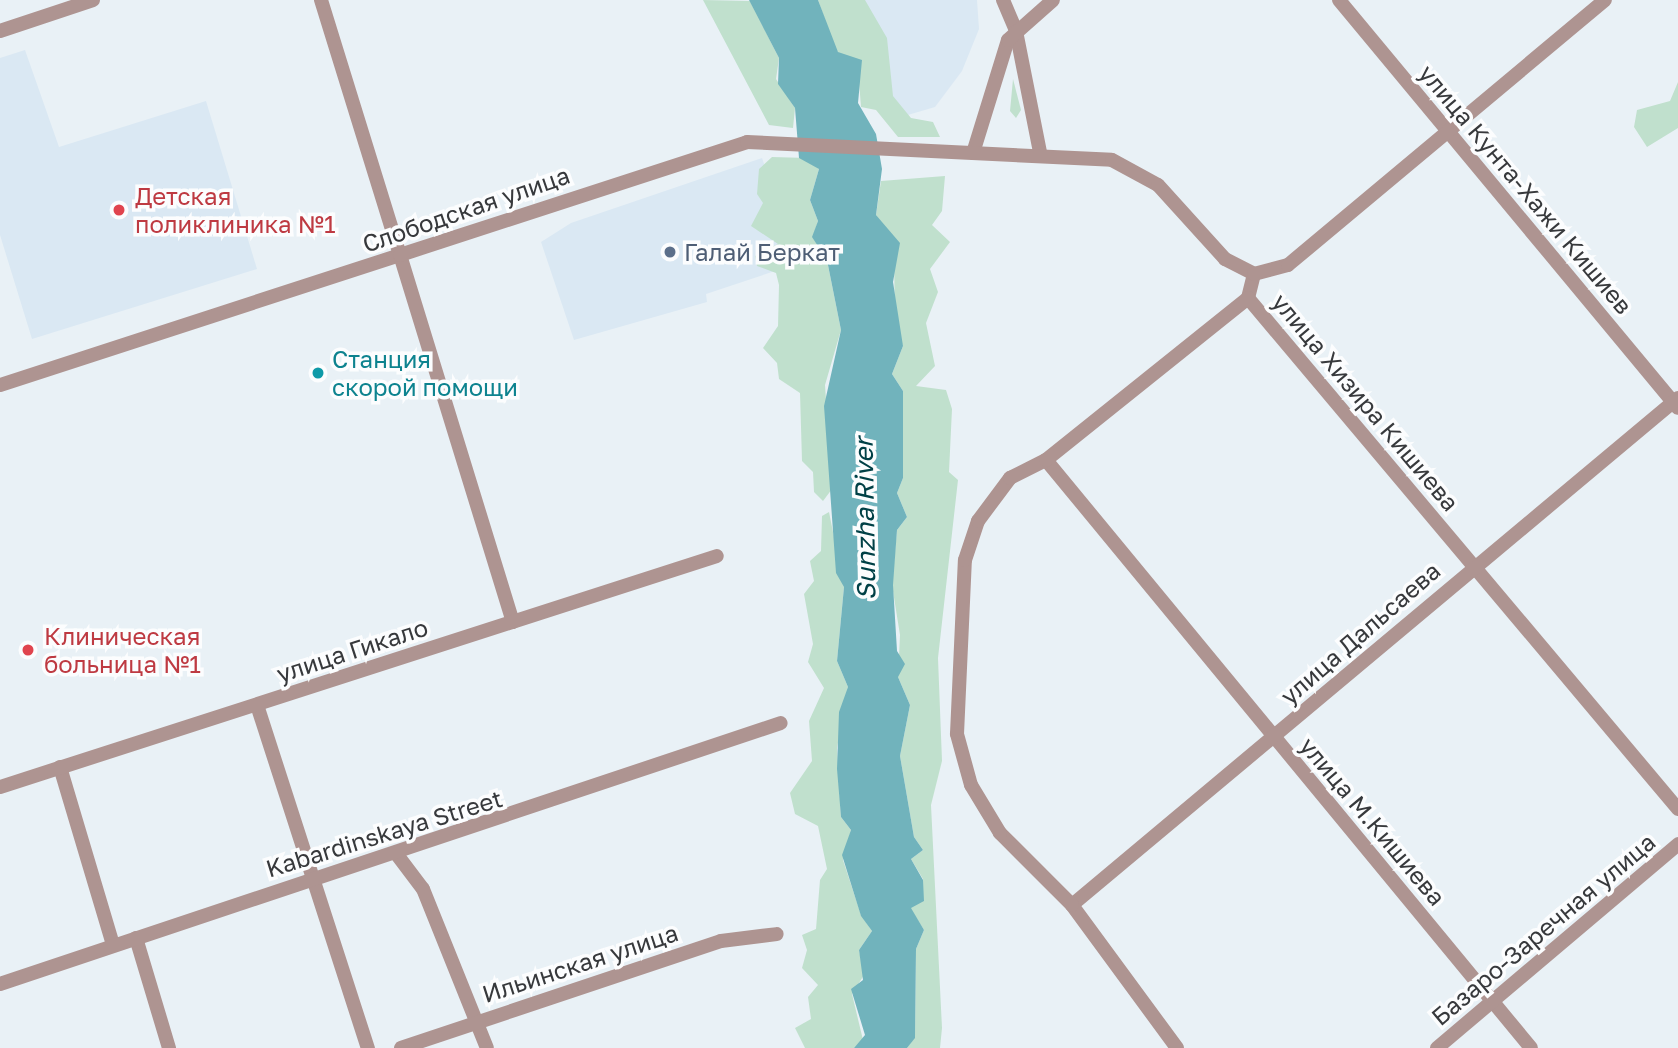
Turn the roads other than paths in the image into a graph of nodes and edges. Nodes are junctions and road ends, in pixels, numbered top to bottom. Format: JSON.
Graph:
{"nodes":[{"id":1,"x":41,"y":0,"type":"edge"},
{"id":2,"x":93,"y":0,"type":"edge"},
{"id":3,"x":321,"y":0,"type":"edge"},
{"id":4,"x":1003,"y":0,"type":"edge"},
{"id":5,"x":1052,"y":0,"type":"edge"},
{"id":6,"x":1339,"y":0,"type":"edge"},
{"id":7,"x":1605,"y":0,"type":"edge"},
{"id":8,"x":46,"y":15,"type":"junction"},
{"id":9,"x":1016,"y":31,"type":"junction"},
{"id":10,"x":0,"y":32,"type":"edge"},
{"id":11,"x":1447,"y":130,"type":"junction"},
{"id":12,"x":747,"y":142,"type":"joint"},
{"id":13,"x":1040,"y":152,"type":"junction"},
{"id":14,"x":972,"y":153,"type":"junction"},
{"id":15,"x":400,"y":255,"type":"junction"},
{"id":16,"x":1254,"y":274,"type":"junction"},
{"id":17,"x":1248,"y":298,"type":"junction"},
{"id":18,"x":0,"y":385,"type":"edge"},
{"id":19,"x":1676,"y":403,"type":"edge"},
{"id":20,"x":1046,"y":460,"type":"junction"},
{"id":21,"x":717,"y":556,"type":"dead end"},
{"id":22,"x":1475,"y":564,"type":"junction"},
{"id":23,"x":513,"y":622,"type":"junction"},
{"id":24,"x":257,"y":705,"type":"junction"},
{"id":25,"x":781,"y":723,"type":"dead end"},
{"id":26,"x":1274,"y":737,"type":"junction"},
{"id":27,"x":60,"y":766,"type":"junction"},
{"id":28,"x":0,"y":787,"type":"edge"},
{"id":29,"x":1678,"y":809,"type":"edge"},
{"id":30,"x":1678,"y":844,"type":"edge"},
{"id":31,"x":398,"y":856,"type":"junction"},
{"id":32,"x":310,"y":878,"type":"junction"},
{"id":33,"x":1072,"y":905,"type":"junction"},
{"id":34,"x":777,"y":933,"type":"dead end"},
{"id":35,"x":136,"y":938,"type":"junction"},
{"id":36,"x":113,"y":945,"type":"junction"},
{"id":37,"x":0,"y":984,"type":"edge"},
{"id":38,"x":1492,"y":1001,"type":"junction"},
{"id":39,"x":477,"y":1020,"type":"junction"},
{"id":40,"x":169,"y":1048,"type":"edge"},
{"id":41,"x":369,"y":1048,"type":"edge"},
{"id":42,"x":401,"y":1048,"type":"edge"},
{"id":43,"x":487,"y":1048,"type":"edge"},
{"id":44,"x":1177,"y":1048,"type":"edge"},
{"id":45,"x":1437,"y":1048,"type":"edge"},
{"id":46,"x":1531,"y":1048,"type":"edge"}],
"edges":[{"from":1,"to":8,"type":"street"},
{"from":2,"to":8,"type":"street"},
{"from":3,"to":15,"type":"street"},
{"from":4,"to":9,"type":"street"},
{"from":5,"to":9,"type":"street"},
{"from":6,"to":11,"type":"street","name":"улица Кунта-Хажи Кишиев"},
{"from":7,"to":11,"type":"street"},
{"from":8,"to":10,"type":"street"},
{"from":9,"to":13,"type":"street"},
{"from":9,"to":14,"type":"street"},
{"from":11,"to":16,"type":"street"},
{"from":11,"to":19,"type":"street","name":"улица Кунта-Хажи Кишиев"},
{"from":12,"to":14,"type":"street","name":"улица Хизира Кишиева"},
{"from":12,"to":15,"type":"street","name":"Слободская улица"},
{"from":13,"to":14,"type":"street","name":"улица Хизира Кишиева"},
{"from":13,"to":16,"type":"street","name":"улица Хизира Кишиева"},
{"from":15,"to":18,"type":"street","name":"Слободская улица"},
{"from":15,"to":23,"type":"street"},
{"from":16,"to":17,"type":"street","name":"улица Хизира Кишиева"},
{"from":17,"to":20,"type":"street"},
{"from":17,"to":22,"type":"street","name":"улица Хизира Кишиева"},
{"from":19,"to":22,"type":"street","name":"улица Дальсаева"},
{"from":20,"to":26,"type":"street","name":"улица М.Кишиева"},
{"from":20,"to":33,"type":"street"},
{"from":21,"to":23,"type":"street","name":"улица Гикало"},
{"from":22,"to":26,"type":"street","name":"улица Дальсаева"},
{"from":22,"to":29,"type":"street","name":"улица Хизира Кишиева"},
{"from":23,"to":24,"type":"street","name":"улица Гикало"},
{"from":24,"to":27,"type":"street","name":"улица Гикало"},
{"from":24,"to":32,"type":"street"},
{"from":25,"to":31,"type":"street","name":"Kabardinskaya Street"},
{"from":26,"to":33,"type":"street","name":"улица Дальсаева"},
{"from":26,"to":38,"type":"street","name":"улица М.Кишиева"},
{"from":27,"to":28,"type":"street","name":"улица Гикало"},
{"from":27,"to":36,"type":"street"},
{"from":30,"to":38,"type":"street","name":"Базаро-Заречная улица"},
{"from":31,"to":32,"type":"street","name":"Kabardinskaya Street"},
{"from":31,"to":39,"type":"street"},
{"from":32,"to":35,"type":"street","name":"Kabardinskaya Street"},
{"from":32,"to":41,"type":"street"},
{"from":33,"to":44,"type":"street"},
{"from":34,"to":39,"type":"street","name":"Ильинская улица"},
{"from":35,"to":36,"type":"street","name":"Kabardinskaya Street"},
{"from":35,"to":40,"type":"street"},
{"from":36,"to":37,"type":"street","name":"Kabardinskaya Street"},
{"from":38,"to":45,"type":"street","name":"Базаро-Заречная улица"},
{"from":38,"to":46,"type":"street","name":"улица М.Кишиева"},
{"from":39,"to":42,"type":"street","name":"Ильинская улица"},
{"from":39,"to":43,"type":"street"}]}
